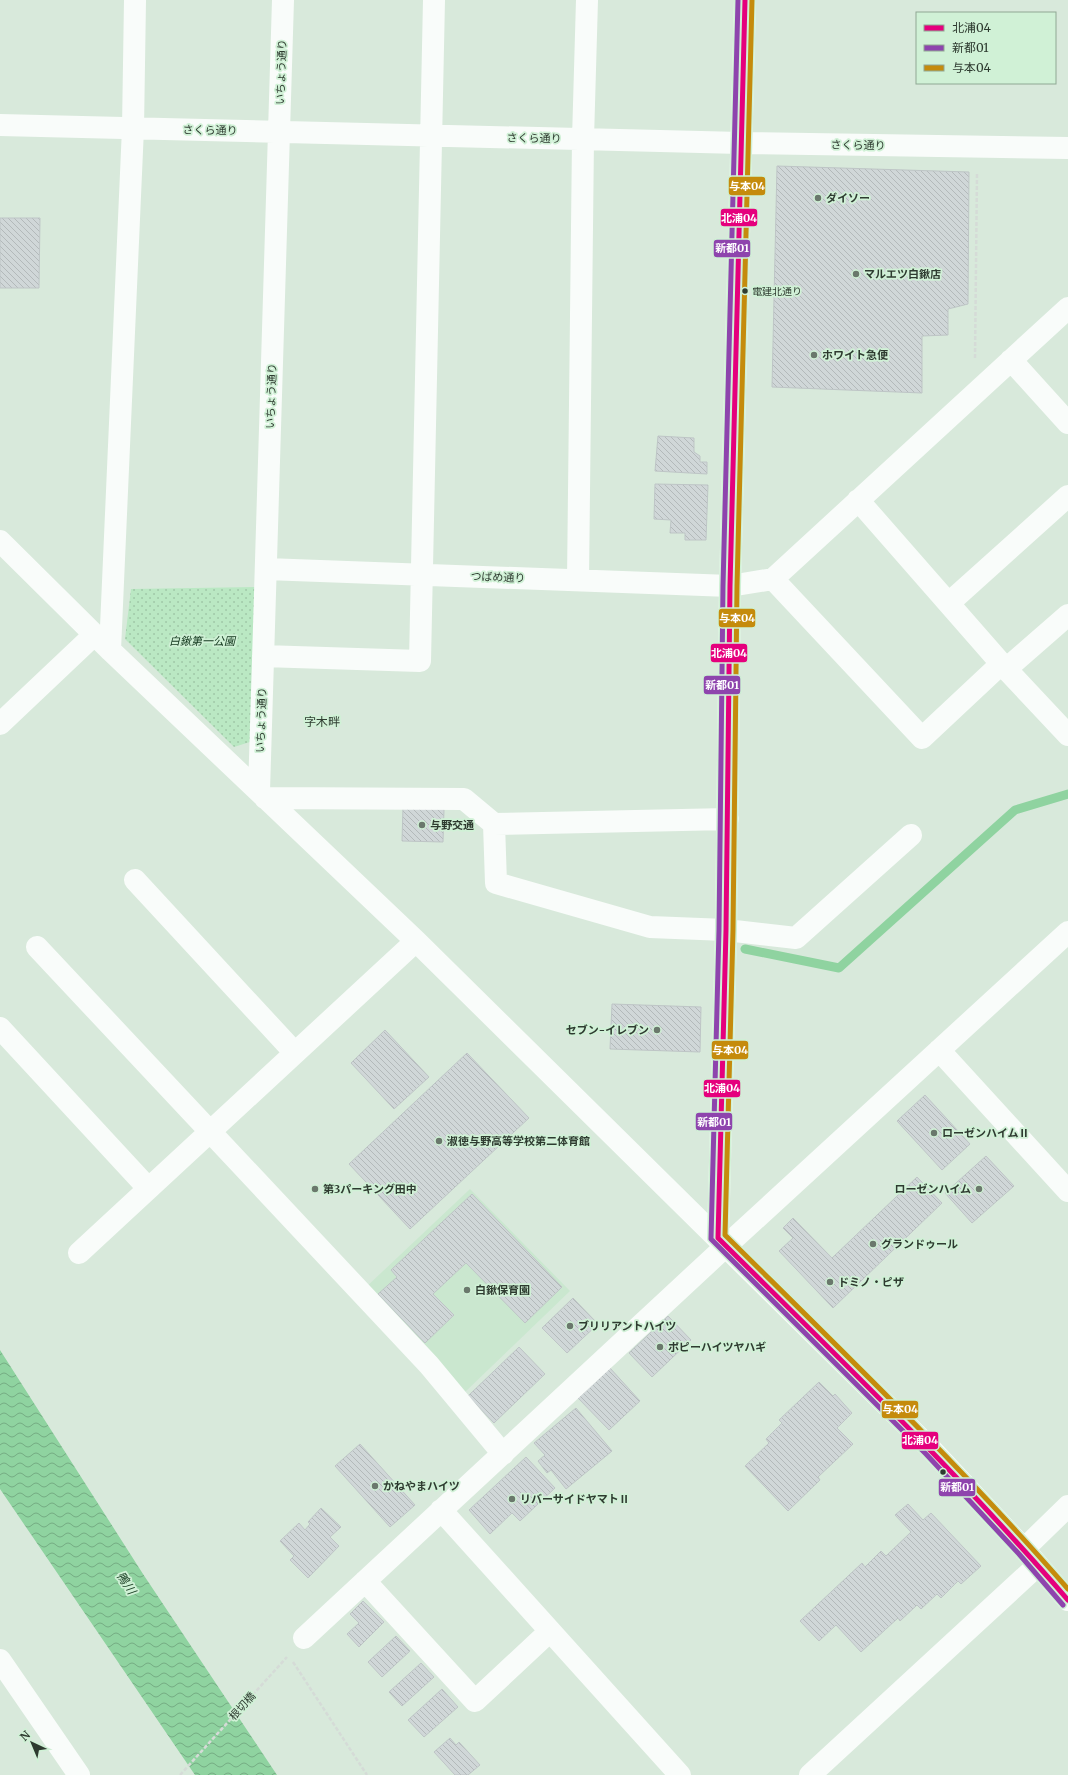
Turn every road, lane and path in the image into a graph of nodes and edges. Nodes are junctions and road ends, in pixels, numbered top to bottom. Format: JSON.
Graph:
{"nodes":[{"id":1,"x":135,"y":0,"type":"edge"},
{"id":2,"x":284,"y":0,"type":"edge"},
{"id":3,"x":434,"y":0,"type":"edge"},
{"id":4,"x":587,"y":0,"type":"edge"},
{"id":5,"x":745,"y":0,"type":"edge"},
{"id":6,"x":0,"y":125,"type":"edge"},
{"id":7,"x":133,"y":128,"type":"junction"},
{"id":8,"x":279,"y":132,"type":"junction"},
{"id":9,"x":431,"y":135,"type":"junction"},
{"id":10,"x":583,"y":139,"type":"junction"},
{"id":11,"x":741,"y":142,"type":"junction"},
{"id":12,"x":977,"y":146,"type":"junction"},
{"id":13,"x":1068,"y":148,"type":"edge"},
{"id":14,"x":1068,"y":308,"type":"edge"},
{"id":15,"x":1011,"y":360,"type":"junction"},
{"id":16,"x":977,"y":391,"type":"junction"},
{"id":17,"x":1068,"y":423,"type":"edge"},
{"id":18,"x":1068,"y":496,"type":"edge"},
{"id":19,"x":858,"y":500,"type":"junction"},
{"id":20,"x":0,"y":541,"type":"edge"},
{"id":21,"x":266,"y":569,"type":"junction"},
{"id":22,"x":422,"y":574,"type":"junction"},
{"id":23,"x":772,"y":579,"type":"junction"},
{"id":24,"x":578,"y":580,"type":"junction"},
{"id":25,"x":730,"y":586,"type":"junction"},
{"id":26,"x":948,"y":603,"type":"junction"},
{"id":27,"x":1068,"y":614,"type":"edge"},
{"id":28,"x":94,"y":635,"type":"junction"},
{"id":29,"x":110,"y":650,"type":"junction"},
{"id":30,"x":263,"y":656,"type":"junction"},
{"id":31,"x":1004,"y":667,"type":"junction"},
{"id":32,"x":0,"y":724,"type":"edge"},
{"id":33,"x":1068,"y":735,"type":"edge"},
{"id":34,"x":262,"y":795,"type":"junction"},
{"id":35,"x":728,"y":819,"type":"junction"},
{"id":36,"x":494,"y":824,"type":"junction"},
{"id":37,"x":911,"y":835,"type":"dead end"},
{"id":38,"x":135,"y":880,"type":"dead end"},
{"id":39,"x":726,"y":930,"type":"junction"},
{"id":40,"x":1068,"y":932,"type":"edge"},
{"id":41,"x":416,"y":941,"type":"junction"},
{"id":42,"x":37,"y":947,"type":"dead end"},
{"id":43,"x":0,"y":1028,"type":"edge"},
{"id":44,"x":939,"y":1050,"type":"junction"},
{"id":45,"x":295,"y":1053,"type":"junction"},
{"id":46,"x":210,"y":1132,"type":"junction"},
{"id":47,"x":148,"y":1188,"type":"junction"},
{"id":48,"x":1068,"y":1191,"type":"edge"},
{"id":49,"x":722,"y":1242,"type":"junction"},
{"id":50,"x":79,"y":1253,"type":"dead end"},
{"id":51,"x":503,"y":1454,"type":"junction"},
{"id":52,"x":1068,"y":1506,"type":"edge"},
{"id":53,"x":441,"y":1510,"type":"junction"},
{"id":54,"x":1024,"y":1549,"type":"junction"},
{"id":55,"x":1037,"y":1566,"type":"junction"},
{"id":56,"x":365,"y":1582,"type":"junction"},
{"id":57,"x":1068,"y":1600,"type":"edge"},
{"id":58,"x":550,"y":1631,"type":"junction"},
{"id":59,"x":304,"y":1638,"type":"dead end"},
{"id":60,"x":0,"y":1660,"type":"edge"},
{"id":61,"x":80,"y":1775,"type":"edge"},
{"id":62,"x":180,"y":1775,"type":"edge"},
{"id":63,"x":367,"y":1775,"type":"edge"},
{"id":64,"x":680,"y":1775,"type":"edge"},
{"id":65,"x":810,"y":1775,"type":"edge"}],
"edges":[{"from":1,"to":7,"type":"street"},
{"from":2,"to":8,"type":"street","name":"いちょう通り"},
{"from":3,"to":9,"type":"street"},
{"from":4,"to":10,"type":"street"},
{"from":5,"to":11,"type":"street"},
{"from":6,"to":7,"type":"street","name":"さくら通り"},
{"from":7,"to":8,"type":"street","name":"さくら通り"},
{"from":7,"to":29,"type":"street"},
{"from":8,"to":9,"type":"street","name":"さくら通り"},
{"from":8,"to":21,"type":"street","name":"いちょう通り"},
{"from":9,"to":10,"type":"street","name":"さくら通り"},
{"from":9,"to":22,"type":"street"},
{"from":10,"to":11,"type":"street","name":"さくら通り"},
{"from":10,"to":24,"type":"street"},
{"from":11,"to":12,"type":"street","name":"さくら通り"},
{"from":11,"to":25,"type":"street"},
{"from":12,"to":13,"type":"street","name":"さくら通り"},
{"from":12,"to":16,"type":"path"},
{"from":14,"to":15,"type":"street"},
{"from":15,"to":16,"type":"street"},
{"from":15,"to":17,"type":"street"},
{"from":16,"to":19,"type":"street"},
{"from":18,"to":26,"type":"street"},
{"from":19,"to":23,"type":"street"},
{"from":19,"to":26,"type":"street"},
{"from":20,"to":28,"type":"street"},
{"from":21,"to":22,"type":"street","name":"つばめ通り"},
{"from":21,"to":30,"type":"street","name":"いちょう通り"},
{"from":22,"to":24,"type":"street","name":"つばめ通り"},
{"from":22,"to":30,"type":"street"},
{"from":23,"to":25,"type":"street","name":"つばめ通り"},
{"from":23,"to":31,"type":"street"},
{"from":24,"to":25,"type":"street","name":"つばめ通り"},
{"from":25,"to":35,"type":"street"},
{"from":26,"to":31,"type":"street"},
{"from":27,"to":31,"type":"street"},
{"from":28,"to":29,"type":"street"},
{"from":28,"to":32,"type":"street"},
{"from":29,"to":34,"type":"street"},
{"from":30,"to":34,"type":"street","name":"いちょう通り"},
{"from":31,"to":33,"type":"street"},
{"from":34,"to":36,"type":"street"},
{"from":34,"to":41,"type":"street"},
{"from":35,"to":36,"type":"street"},
{"from":35,"to":39,"type":"street"},
{"from":36,"to":39,"type":"street"},
{"from":37,"to":39,"type":"street"},
{"from":38,"to":45,"type":"street"},
{"from":39,"to":49,"type":"street"},
{"from":40,"to":44,"type":"street"},
{"from":41,"to":45,"type":"street"},
{"from":41,"to":49,"type":"street"},
{"from":42,"to":46,"type":"street"},
{"from":43,"to":47,"type":"street"},
{"from":44,"to":48,"type":"street"},
{"from":44,"to":49,"type":"street"},
{"from":45,"to":46,"type":"street"},
{"from":46,"to":47,"type":"street"},
{"from":46,"to":51,"type":"street"},
{"from":47,"to":50,"type":"street"},
{"from":49,"to":51,"type":"street"},
{"from":49,"to":54,"type":"street"},
{"from":51,"to":53,"type":"street"},
{"from":52,"to":54,"type":"street"},
{"from":53,"to":56,"type":"street"},
{"from":53,"to":58,"type":"street"},
{"from":54,"to":55,"type":"street"},
{"from":55,"to":57,"type":"street"},
{"from":55,"to":65,"type":"street"},
{"from":56,"to":58,"type":"street"},
{"from":56,"to":59,"type":"street"},
{"from":58,"to":64,"type":"street"},
{"from":60,"to":61,"type":"street"},
{"from":62,"to":63,"type":"path","name":"根切橋"}]}
